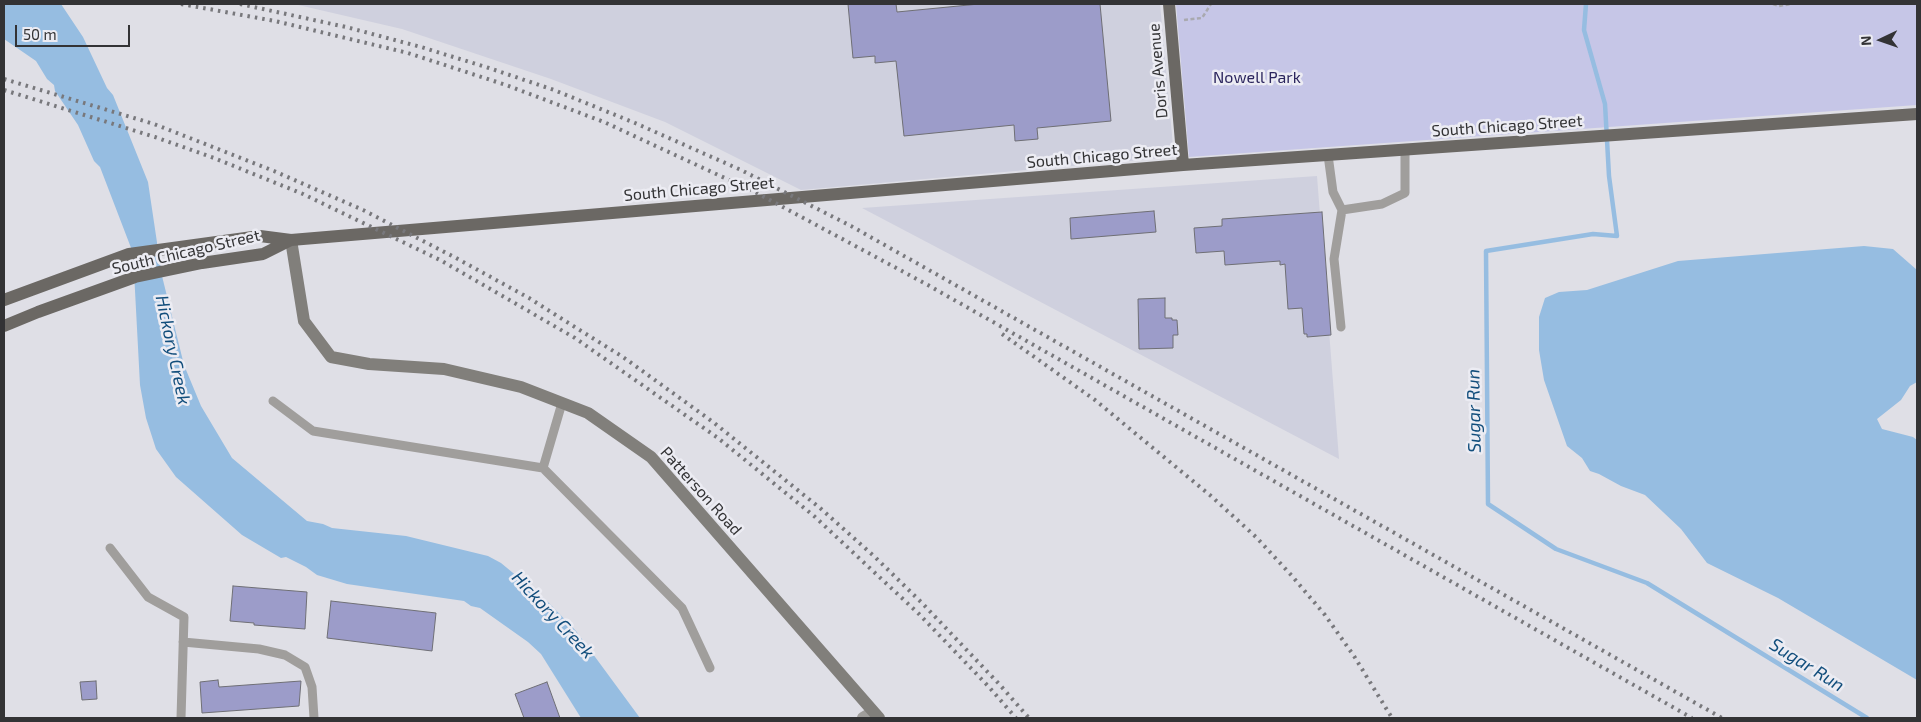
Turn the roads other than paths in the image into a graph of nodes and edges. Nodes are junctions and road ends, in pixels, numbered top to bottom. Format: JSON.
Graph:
{"nodes":[{"id":1,"x":1168,"y":4,"type":"edge"},
{"id":2,"x":1917,"y":114,"type":"edge"},
{"id":3,"x":1405,"y":150,"type":"junction"},
{"id":4,"x":1328,"y":155,"type":"junction"},
{"id":5,"x":1183,"y":165,"type":"junction"},
{"id":6,"x":1342,"y":210,"type":"junction"},
{"id":7,"x":291,"y":240,"type":"junction"},
{"id":8,"x":4,"y":300,"type":"edge"},
{"id":9,"x":4,"y":326,"type":"edge"},
{"id":10,"x":1340,"y":327,"type":"dead end"},
{"id":11,"x":273,"y":401,"type":"dead end"},
{"id":12,"x":562,"y":403,"type":"junction"},
{"id":13,"x":543,"y":468,"type":"junction"},
{"id":14,"x":110,"y":548,"type":"dead end"},
{"id":15,"x":183,"y":642,"type":"junction"},
{"id":16,"x":710,"y":668,"type":"dead end"},
{"id":17,"x":872,"y":716,"type":"edge"},
{"id":18,"x":181,"y":718,"type":"edge"},
{"id":19,"x":314,"y":718,"type":"edge"}],
"edges":[{"from":1,"to":5,"type":"main road","name":"Doris Avenue"},
{"from":2,"to":3,"type":"main road","name":"South Chicago Street"},
{"from":3,"to":4,"type":"main road","name":"South Chicago Street"},
{"from":3,"to":6,"type":"lane"},
{"from":4,"to":5,"type":"main road","name":"South Chicago Street"},
{"from":4,"to":6,"type":"lane"},
{"from":5,"to":7,"type":"main road","name":"South Chicago Street"},
{"from":6,"to":10,"type":"lane"},
{"from":7,"to":8,"type":"main road","name":"South Chicago Street"},
{"from":7,"to":9,"type":"main road","name":"South Chicago Street"},
{"from":7,"to":12,"type":"street","name":"Patterson Road"},
{"from":11,"to":13,"type":"lane"},
{"from":12,"to":13,"type":"lane"},
{"from":12,"to":17,"type":"street","name":"Patterson Road"},
{"from":13,"to":16,"type":"lane"},
{"from":14,"to":15,"type":"lane"},
{"from":15,"to":18,"type":"lane"},
{"from":15,"to":19,"type":"lane"}]}
